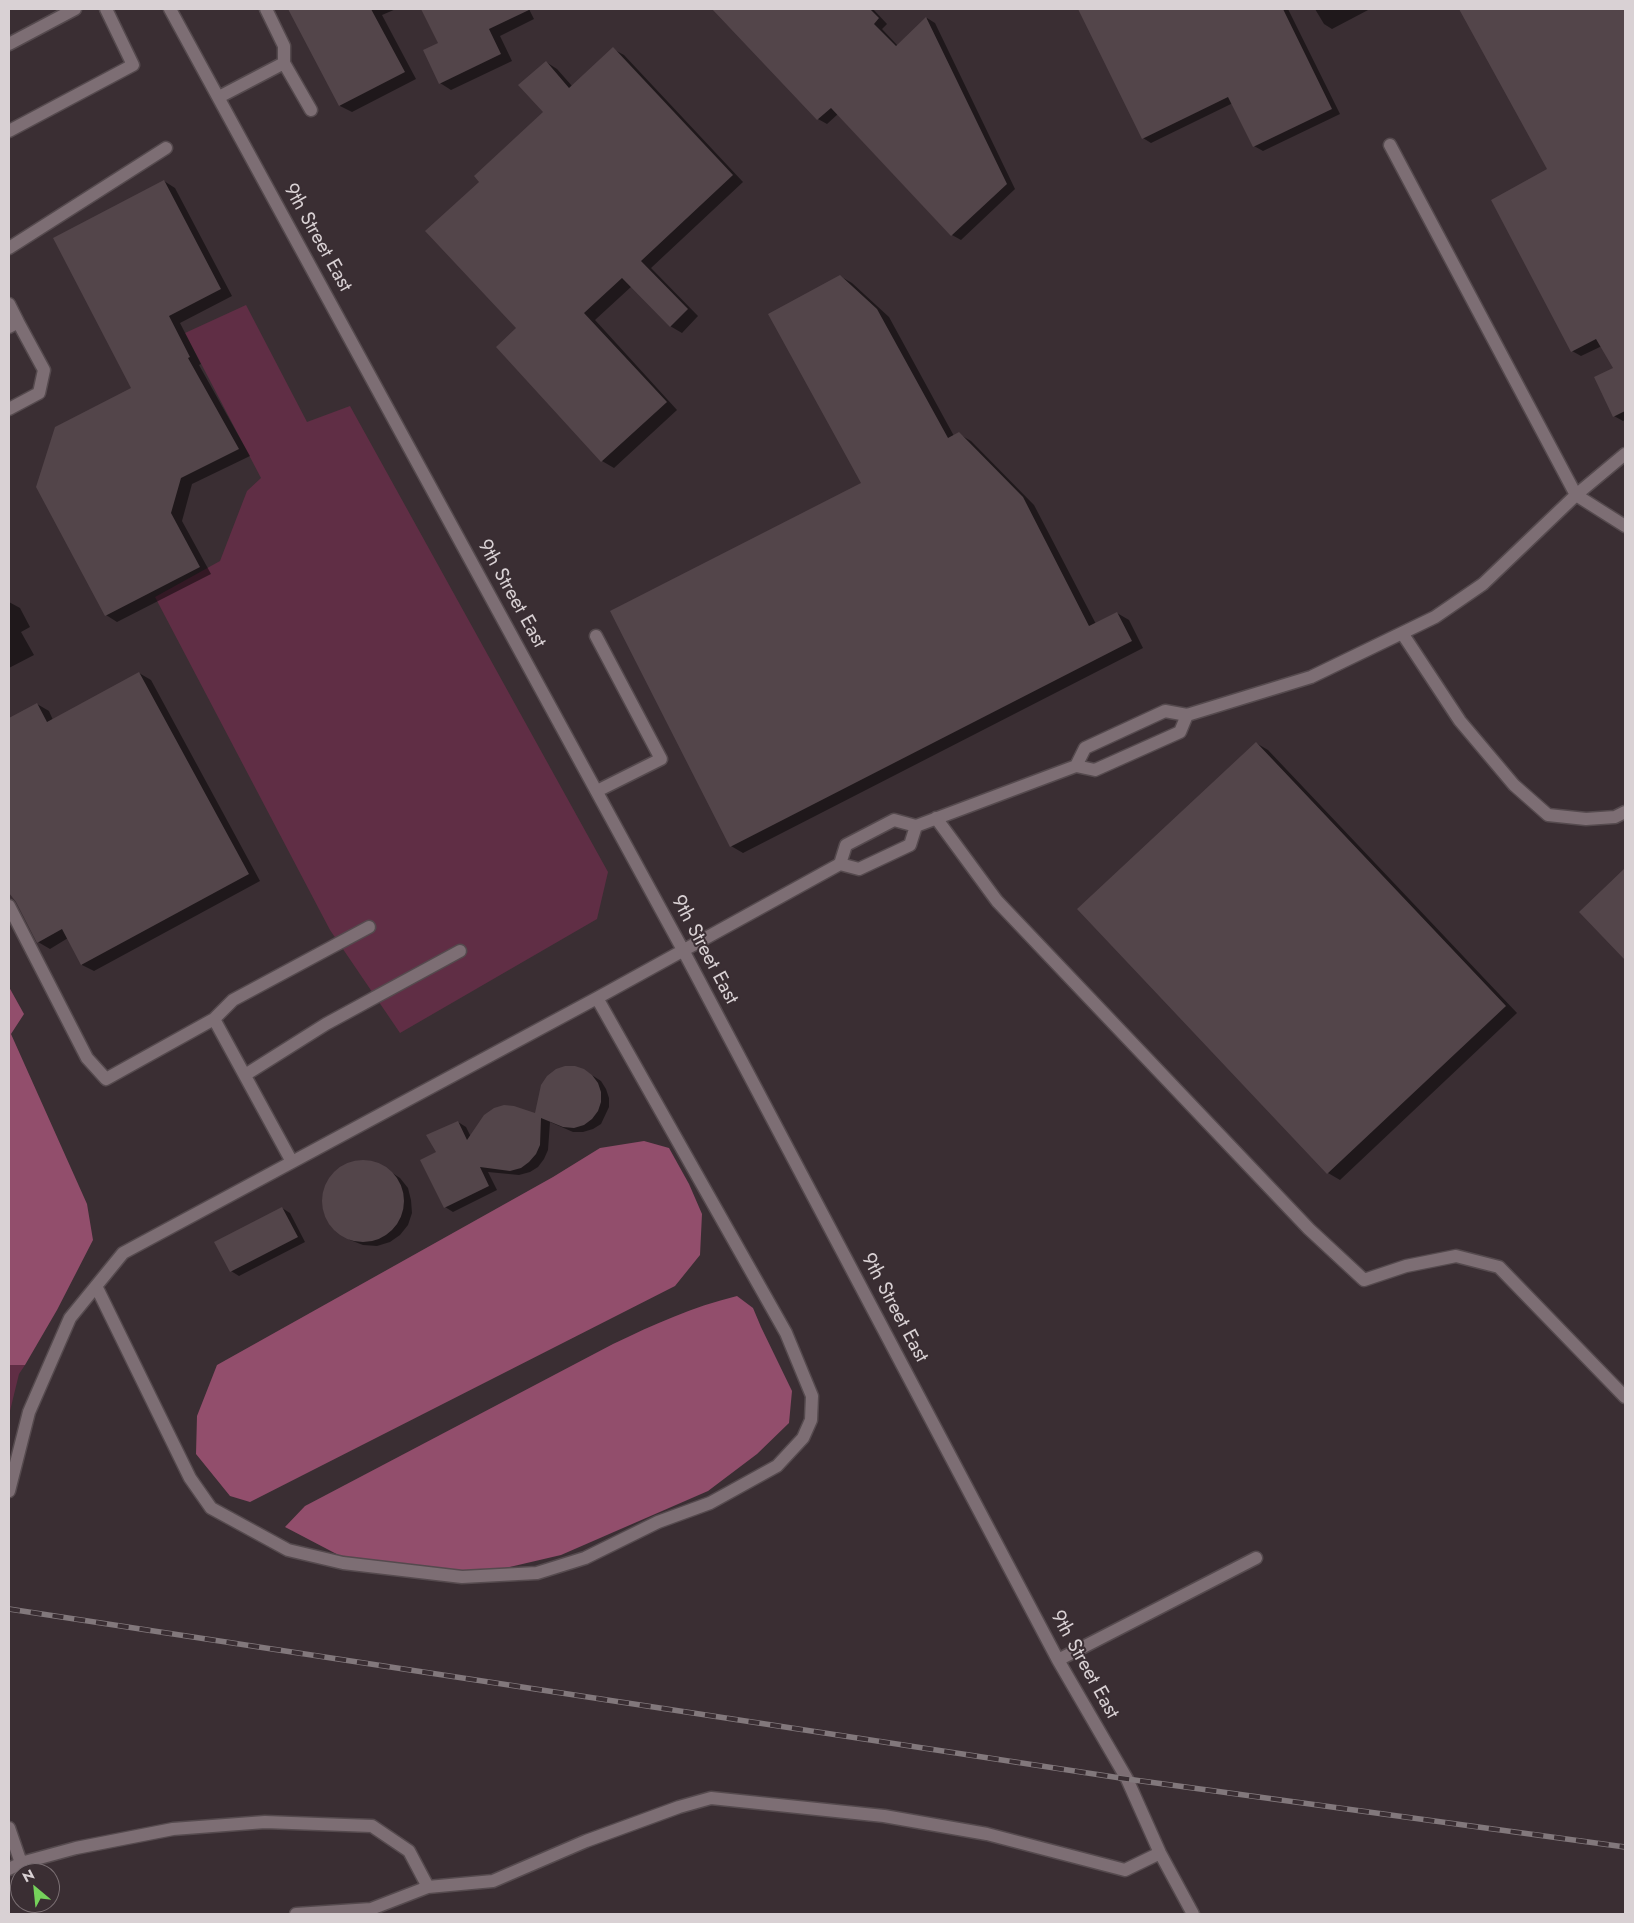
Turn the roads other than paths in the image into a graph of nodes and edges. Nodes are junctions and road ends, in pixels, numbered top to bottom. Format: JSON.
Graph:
{"nodes":[{"id":1,"x":75,"y":9,"type":"edge"},
{"id":2,"x":106,"y":9,"type":"edge"},
{"id":3,"x":170,"y":9,"type":"edge"},
{"id":4,"x":266,"y":9,"type":"edge"},
{"id":5,"x":9,"y":44,"type":"edge"},
{"id":6,"x":284,"y":63,"type":"junction"},
{"id":7,"x":219,"y":97,"type":"junction"},
{"id":8,"x":311,"y":110,"type":"dead end"},
{"id":9,"x":9,"y":131,"type":"edge"},
{"id":10,"x":1390,"y":146,"type":"dead end"},
{"id":11,"x":166,"y":148,"type":"dead end"},
{"id":12,"x":9,"y":248,"type":"edge"},
{"id":13,"x":9,"y":304,"type":"edge"},
{"id":14,"x":13,"y":325,"type":"edge"},
{"id":15,"x":9,"y":409,"type":"edge"},
{"id":16,"x":1625,"y":454,"type":"edge"},
{"id":17,"x":1576,"y":495,"type":"junction"},
{"id":18,"x":1625,"y":526,"type":"edge"},
{"id":19,"x":1402,"y":633,"type":"junction"},
{"id":20,"x":596,"y":636,"type":"dead end"},
{"id":21,"x":1187,"y":715,"type":"junction"},
{"id":22,"x":1076,"y":766,"type":"junction"},
{"id":23,"x":597,"y":791,"type":"junction"},
{"id":24,"x":1625,"y":812,"type":"edge"},
{"id":25,"x":936,"y":818,"type":"junction"},
{"id":26,"x":916,"y":826,"type":"junction"},
{"id":27,"x":840,"y":864,"type":"junction"},
{"id":28,"x":9,"y":906,"type":"edge"},
{"id":29,"x":369,"y":928,"type":"dead end"},
{"id":30,"x":683,"y":950,"type":"junction"},
{"id":31,"x":460,"y":951,"type":"dead end"},
{"id":32,"x":597,"y":998,"type":"junction"},
{"id":33,"x":214,"y":1020,"type":"junction"},
{"id":34,"x":245,"y":1075,"type":"junction"},
{"id":35,"x":292,"y":1162,"type":"junction"},
{"id":36,"x":96,"y":1286,"type":"junction"},
{"id":37,"x":1625,"y":1397,"type":"edge"},
{"id":38,"x":9,"y":1491,"type":"edge"},
{"id":39,"x":1256,"y":1558,"type":"dead end"},
{"id":40,"x":1058,"y":1660,"type":"junction"},
{"id":41,"x":9,"y":1828,"type":"edge"},
{"id":42,"x":1160,"y":1854,"type":"junction"},
{"id":43,"x":20,"y":1863,"type":"joint"},
{"id":44,"x":428,"y":1887,"type":"junction"},
{"id":45,"x":370,"y":1912,"type":"edge"},
{"id":46,"x":296,"y":1914,"type":"edge"},
{"id":47,"x":1193,"y":1914,"type":"edge"}],
"edges":[{"from":1,"to":5,"type":"street"},
{"from":2,"to":9,"type":"street"},
{"from":3,"to":7,"type":"street","name":"9th Street East"},
{"from":4,"to":6,"type":"street"},
{"from":6,"to":7,"type":"street"},
{"from":6,"to":8,"type":"street"},
{"from":7,"to":23,"type":"street","name":"9th Street East"},
{"from":10,"to":17,"type":"street"},
{"from":11,"to":12,"type":"street"},
{"from":13,"to":14,"type":"street"},
{"from":14,"to":15,"type":"street"},
{"from":16,"to":17,"type":"street"},
{"from":17,"to":18,"type":"street"},
{"from":17,"to":19,"type":"street"},
{"from":19,"to":21,"type":"street"},
{"from":19,"to":24,"type":"street"},
{"from":20,"to":23,"type":"street"},
{"from":21,"to":22,"type":"street"},
{"from":21,"to":22,"type":"street"},
{"from":22,"to":25,"type":"street"},
{"from":23,"to":30,"type":"street","name":"9th Street East"},
{"from":25,"to":26,"type":"street"},
{"from":25,"to":37,"type":"street"},
{"from":26,"to":27,"type":"street"},
{"from":26,"to":27,"type":"street"},
{"from":27,"to":30,"type":"street"},
{"from":28,"to":33,"type":"street"},
{"from":29,"to":33,"type":"street"},
{"from":30,"to":32,"type":"street"},
{"from":30,"to":40,"type":"street","name":"9th Street East"},
{"from":31,"to":34,"type":"street"},
{"from":32,"to":35,"type":"street"},
{"from":32,"to":36,"type":"street"},
{"from":33,"to":34,"type":"street"},
{"from":34,"to":35,"type":"street"},
{"from":35,"to":36,"type":"street"},
{"from":36,"to":38,"type":"street"},
{"from":39,"to":40,"type":"street"},
{"from":40,"to":42,"type":"street","name":"9th Street East"},
{"from":41,"to":43,"type":"street"},
{"from":42,"to":44,"type":"street"},
{"from":42,"to":47,"type":"street","name":"9th Street East"},
{"from":43,"to":44,"type":"street"},
{"from":44,"to":45,"type":"street"},
{"from":45,"to":46,"type":"street"}]}
